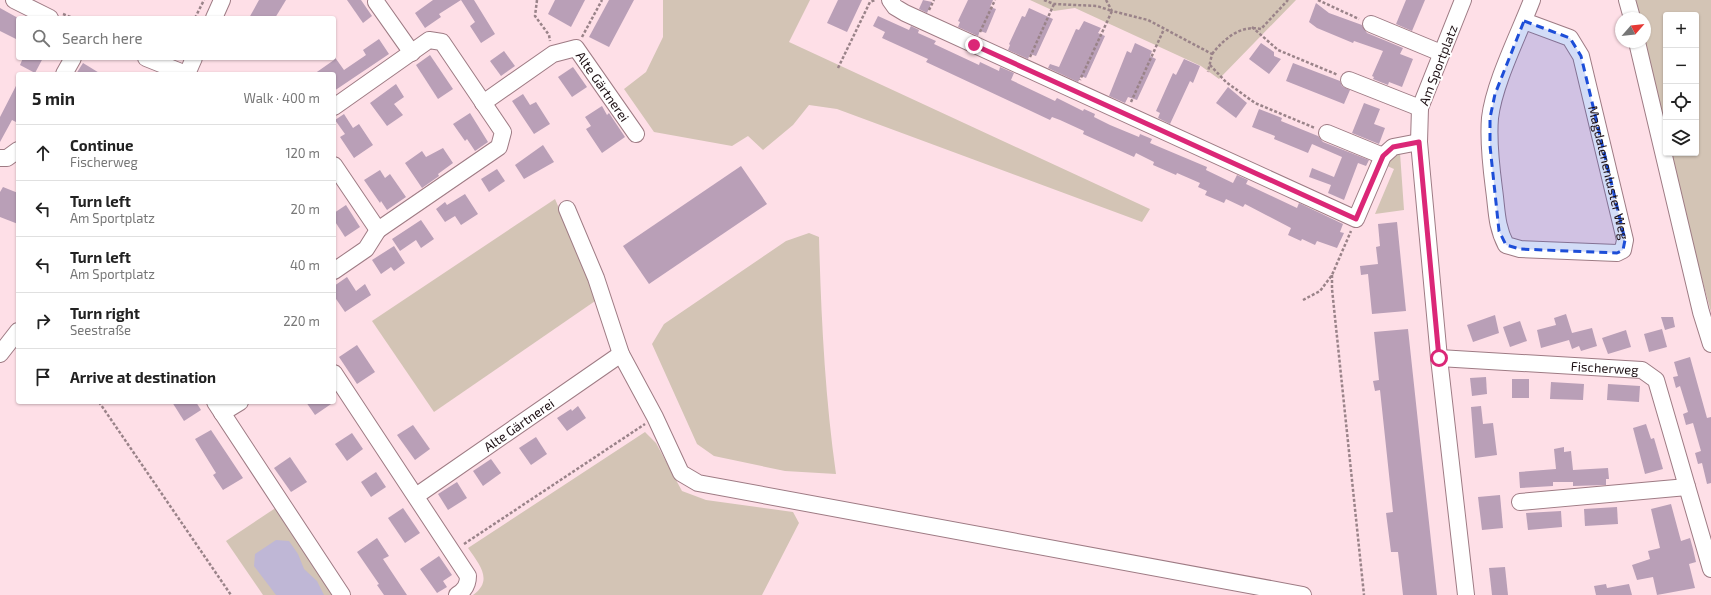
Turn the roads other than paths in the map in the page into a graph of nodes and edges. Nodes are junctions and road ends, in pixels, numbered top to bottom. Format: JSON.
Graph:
{"nodes":[{"id":1,"x":14,"y":0,"type":"edge"},
{"id":2,"x":222,"y":0,"type":"edge"},
{"id":3,"x":890,"y":0,"type":"edge"},
{"id":4,"x":1463,"y":0,"type":"edge"},
{"id":5,"x":1532,"y":0,"type":"edge"},
{"id":6,"x":1627,"y":0,"type":"edge"},
{"id":7,"x":376,"y":2,"type":"dead end"},
{"id":8,"x":1630,"y":12,"type":"edge"},
{"id":9,"x":46,"y":16,"type":"edge"},
{"id":10,"x":215,"y":16,"type":"edge"},
{"id":11,"x":1524,"y":21,"type":"junction"},
{"id":12,"x":1371,"y":24,"type":"road end"},
{"id":13,"x":1638,"y":48,"type":"edge"},
{"id":14,"x":412,"y":53,"type":"junction"},
{"id":15,"x":1441,"y":54,"type":"junction"},
{"id":16,"x":72,"y":60,"type":"edge"},
{"id":17,"x":151,"y":60,"type":"edge"},
{"id":18,"x":193,"y":60,"type":"edge"},
{"id":19,"x":65,"y":72,"type":"edge"},
{"id":20,"x":181,"y":72,"type":"edge"},
{"id":21,"x":187,"y":72,"type":"edge"},
{"id":22,"x":1349,"y":80,"type":"road end"},
{"id":23,"x":483,"y":102,"type":"junction"},
{"id":24,"x":336,"y":106,"type":"edge"},
{"id":25,"x":1420,"y":108,"type":"junction"},
{"id":26,"x":1328,"y":133,"type":"road end"},
{"id":27,"x":636,"y":134,"type":"dead end"},
{"id":28,"x":1419,"y":142,"type":"junction"},
{"id":29,"x":16,"y":151,"type":"edge"},
{"id":30,"x":1383,"y":156,"type":"junction"},
{"id":31,"x":0,"y":158,"type":"edge"},
{"id":32,"x":336,"y":168,"type":"edge"},
{"id":33,"x":567,"y":209,"type":"dead end"},
{"id":34,"x":378,"y":230,"type":"junction"},
{"id":35,"x":336,"y":270,"type":"edge"},
{"id":36,"x":16,"y":334,"type":"edge"},
{"id":37,"x":1711,"y":344,"type":"edge"},
{"id":38,"x":0,"y":354,"type":"edge"},
{"id":39,"x":621,"y":354,"type":"junction"},
{"id":40,"x":1439,"y":358,"type":"junction"},
{"id":41,"x":336,"y":376,"type":"edge"},
{"id":42,"x":233,"y":404,"type":"edge"},
{"id":43,"x":219,"y":408,"type":"edge"},
{"id":44,"x":1687,"y":487,"type":"junction"},
{"id":45,"x":416,"y":496,"type":"junction"},
{"id":46,"x":1520,"y":502,"type":"dead end"},
{"id":47,"x":1711,"y":568,"type":"edge"},
{"id":48,"x":342,"y":595,"type":"edge"},
{"id":49,"x":457,"y":595,"type":"edge"},
{"id":50,"x":1303,"y":595,"type":"edge"},
{"id":51,"x":1466,"y":595,"type":"edge"}],
"edges":[{"from":1,"to":9,"type":"street"},
{"from":2,"to":10,"type":"street"},
{"from":3,"to":30,"type":"street"},
{"from":4,"to":15,"type":"street","name":"Am Sportplatz"},
{"from":5,"to":11,"type":"street","name":"Magdalenenluster Weg"},
{"from":6,"to":8,"type":"street"},
{"from":7,"to":14,"type":"street"},
{"from":11,"to":11,"type":"street","name":"Magdalenenluster Weg"},
{"from":12,"to":15,"type":"street"},
{"from":13,"to":37,"type":"street"},
{"from":14,"to":23,"type":"street"},
{"from":14,"to":24,"type":"street"},
{"from":15,"to":25,"type":"street","name":"Am Sportplatz"},
{"from":16,"to":19,"type":"street"},
{"from":17,"to":20,"type":"street"},
{"from":18,"to":21,"type":"street"},
{"from":22,"to":25,"type":"street"},
{"from":23,"to":27,"type":"street","name":"Alte Gärtnerei"},
{"from":23,"to":34,"type":"street"},
{"from":25,"to":28,"type":"street","name":"Am Sportplatz"},
{"from":26,"to":30,"type":"street"},
{"from":28,"to":30,"type":"street"},
{"from":28,"to":40,"type":"street"},
{"from":29,"to":31,"type":"street"},
{"from":32,"to":34,"type":"street"},
{"from":33,"to":39,"type":"street"},
{"from":34,"to":35,"type":"street"},
{"from":36,"to":38,"type":"street"},
{"from":39,"to":45,"type":"street","name":"Alte Gärtnerei"},
{"from":39,"to":50,"type":"street"},
{"from":40,"to":44,"type":"street","name":"Fischerweg"},
{"from":40,"to":51,"type":"street"},
{"from":41,"to":45,"type":"street"},
{"from":42,"to":43,"type":"street"},
{"from":43,"to":48,"type":"street"},
{"from":44,"to":46,"type":"street"},
{"from":44,"to":47,"type":"street","name":"Fischerweg"},
{"from":45,"to":49,"type":"street"}]}
